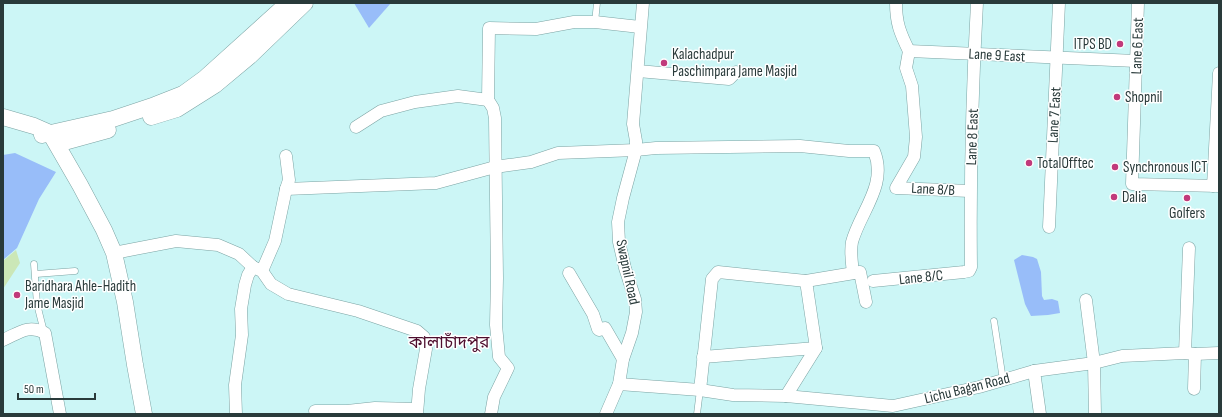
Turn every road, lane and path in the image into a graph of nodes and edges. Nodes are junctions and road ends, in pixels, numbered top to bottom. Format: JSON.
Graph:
{"nodes":[{"id":1,"x":288,"y":3,"type":"edge"},
{"id":2,"x":305,"y":3,"type":"edge"},
{"id":3,"x":597,"y":3,"type":"edge"},
{"id":4,"x":643,"y":3,"type":"edge"},
{"id":5,"x":896,"y":3,"type":"edge"},
{"id":6,"x":977,"y":3,"type":"edge"},
{"id":7,"x":1059,"y":3,"type":"edge"},
{"id":8,"x":1138,"y":3,"type":"edge"},
{"id":9,"x":595,"y":22,"type":"junction"},
{"id":10,"x":640,"y":27,"type":"junction"},
{"id":11,"x":909,"y":51,"type":"junction"},
{"id":12,"x":974,"y":54,"type":"junction"},
{"id":13,"x":1057,"y":57,"type":"junction"},
{"id":14,"x":1136,"y":61,"type":"junction"},
{"id":15,"x":638,"y":70,"type":"junction"},
{"id":16,"x":736,"y":72,"type":"dead end"},
{"id":17,"x":1219,"y":73,"type":"edge"},
{"id":18,"x":488,"y":100,"type":"junction"},
{"id":19,"x":3,"y":117,"type":"edge"},
{"id":20,"x":3,"y":127,"type":"edge"},
{"id":21,"x":356,"y":127,"type":"dead end"},
{"id":22,"x":48,"y":138,"type":"junction"},
{"id":23,"x":636,"y":150,"type":"junction"},
{"id":24,"x":286,"y":156,"type":"dead end"},
{"id":25,"x":495,"y":167,"type":"junction"},
{"id":26,"x":1216,"y":186,"type":"edge"},
{"id":27,"x":286,"y":189,"type":"junction"},
{"id":28,"x":970,"y":191,"type":"junction"},
{"id":29,"x":1049,"y":227,"type":"dead end"},
{"id":30,"x":1189,"y":248,"type":"dead end"},
{"id":31,"x":114,"y":253,"type":"junction"},
{"id":32,"x":34,"y":264,"type":"dead end"},
{"id":33,"x":257,"y":269,"type":"junction"},
{"id":34,"x":969,"y":270,"type":"joint"},
{"id":35,"x":75,"y":271,"type":"dead end"},
{"id":36,"x":569,"y":273,"type":"dead end"},
{"id":37,"x":852,"y":273,"type":"junction"},
{"id":38,"x":36,"y":274,"type":"junction"},
{"id":39,"x":806,"y":281,"type":"junction"},
{"id":40,"x":873,"y":281,"type":"dead end"},
{"id":41,"x":1086,"y":300,"type":"dead end"},
{"id":42,"x":866,"y":302,"type":"dead end"},
{"id":43,"x":994,"y":321,"type":"dead end"},
{"id":44,"x":44,"y":333,"type":"junction"},
{"id":45,"x":3,"y":340,"type":"edge"},
{"id":46,"x":816,"y":348,"type":"junction"},
{"id":47,"x":1190,"y":353,"type":"junction"},
{"id":48,"x":1219,"y":353,"type":"edge"},
{"id":49,"x":703,"y":357,"type":"junction"},
{"id":50,"x":623,"y":359,"type":"junction"},
{"id":51,"x":1094,"y":362,"type":"junction"},
{"id":52,"x":1034,"y":371,"type":"junction"},
{"id":53,"x":1003,"y":380,"type":"junction"},
{"id":54,"x":619,"y":384,"type":"junction"},
{"id":55,"x":1194,"y":389,"type":"dead end"},
{"id":56,"x":700,"y":390,"type":"junction"},
{"id":57,"x":786,"y":396,"type":"junction"},
{"id":58,"x":893,"y":410,"type":"edge"},
{"id":59,"x":315,"y":411,"type":"dead end"},
{"id":60,"x":417,"y":412,"type":"edge"},
{"id":61,"x":60,"y":414,"type":"edge"},
{"id":62,"x":144,"y":414,"type":"edge"},
{"id":63,"x":236,"y":414,"type":"edge"},
{"id":64,"x":491,"y":414,"type":"edge"},
{"id":65,"x":606,"y":414,"type":"edge"},
{"id":66,"x":697,"y":414,"type":"edge"},
{"id":67,"x":1040,"y":414,"type":"edge"},
{"id":68,"x":1095,"y":414,"type":"edge"}],
"edges":[{"from":1,"to":22,"type":"street"},
{"from":2,"to":22,"type":"street"},
{"from":3,"to":9,"type":"lane"},
{"from":4,"to":10,"type":"street"},
{"from":5,"to":11,"type":"street"},
{"from":6,"to":12,"type":"street","name":"Lane 8 East"},
{"from":7,"to":13,"type":"street","name":"Lane 7 East"},
{"from":8,"to":14,"type":"street","name":"Lane 6 East"},
{"from":9,"to":10,"type":"street"},
{"from":9,"to":18,"type":"street"},
{"from":10,"to":15,"type":"street"},
{"from":11,"to":12,"type":"street","name":"Lane 9 East"},
{"from":11,"to":28,"type":"street","name":"Lane 8/B"},
{"from":12,"to":13,"type":"street","name":"Lane 9 East"},
{"from":12,"to":28,"type":"street","name":"Lane 8 East"},
{"from":13,"to":14,"type":"street","name":"Lane 9 East"},
{"from":13,"to":29,"type":"street","name":"Lane 7 East"},
{"from":14,"to":26,"type":"street","name":"Lane 6 East"},
{"from":15,"to":16,"type":"street"},
{"from":15,"to":23,"type":"street"},
{"from":17,"to":26,"type":"street"},
{"from":18,"to":21,"type":"street"},
{"from":18,"to":25,"type":"street"},
{"from":19,"to":22,"type":"street"},
{"from":20,"to":22,"type":"street"},
{"from":22,"to":31,"type":"street"},
{"from":23,"to":25,"type":"street"},
{"from":23,"to":37,"type":"street"},
{"from":23,"to":50,"type":"street","name":"Swapnil Road"},
{"from":24,"to":27,"type":"street"},
{"from":25,"to":27,"type":"street"},
{"from":25,"to":64,"type":"street"},
{"from":27,"to":33,"type":"street"},
{"from":28,"to":34,"type":"street","name":"Lane 8 East"},
{"from":30,"to":47,"type":"street"},
{"from":31,"to":33,"type":"street"},
{"from":31,"to":62,"type":"street"},
{"from":32,"to":38,"type":"lane"},
{"from":33,"to":60,"type":"street"},
{"from":33,"to":63,"type":"street"},
{"from":34,"to":40,"type":"street","name":"Lane 8/C"},
{"from":35,"to":38,"type":"lane"},
{"from":36,"to":50,"type":"street"},
{"from":37,"to":39,"type":"street"},
{"from":37,"to":42,"type":"street"},
{"from":38,"to":44,"type":"lane"},
{"from":39,"to":46,"type":"street"},
{"from":39,"to":49,"type":"street"},
{"from":41,"to":51,"type":"street"},
{"from":43,"to":53,"type":"lane"},
{"from":44,"to":45,"type":"street"},
{"from":44,"to":61,"type":"street"},
{"from":46,"to":49,"type":"street"},
{"from":46,"to":57,"type":"street"},
{"from":47,"to":48,"type":"street","name":"Lichu Bagan Road"},
{"from":47,"to":51,"type":"street","name":"Lichu Bagan Road"},
{"from":47,"to":55,"type":"street"},
{"from":49,"to":56,"type":"street"},
{"from":50,"to":54,"type":"street","name":"Swapnil Road"},
{"from":51,"to":52,"type":"street","name":"Lichu Bagan Road"},
{"from":51,"to":68,"type":"street"},
{"from":52,"to":53,"type":"street","name":"Lichu Bagan Road"},
{"from":52,"to":67,"type":"street"},
{"from":53,"to":58,"type":"street","name":"Lichu Bagan Road"},
{"from":54,"to":56,"type":"street","name":"Lichu Bagan Road"},
{"from":54,"to":65,"type":"street","name":"Swapnil Road"},
{"from":56,"to":57,"type":"street","name":"Lichu Bagan Road"},
{"from":56,"to":66,"type":"lane"},
{"from":57,"to":58,"type":"street","name":"Lichu Bagan Road"},
{"from":59,"to":60,"type":"street"}]}
